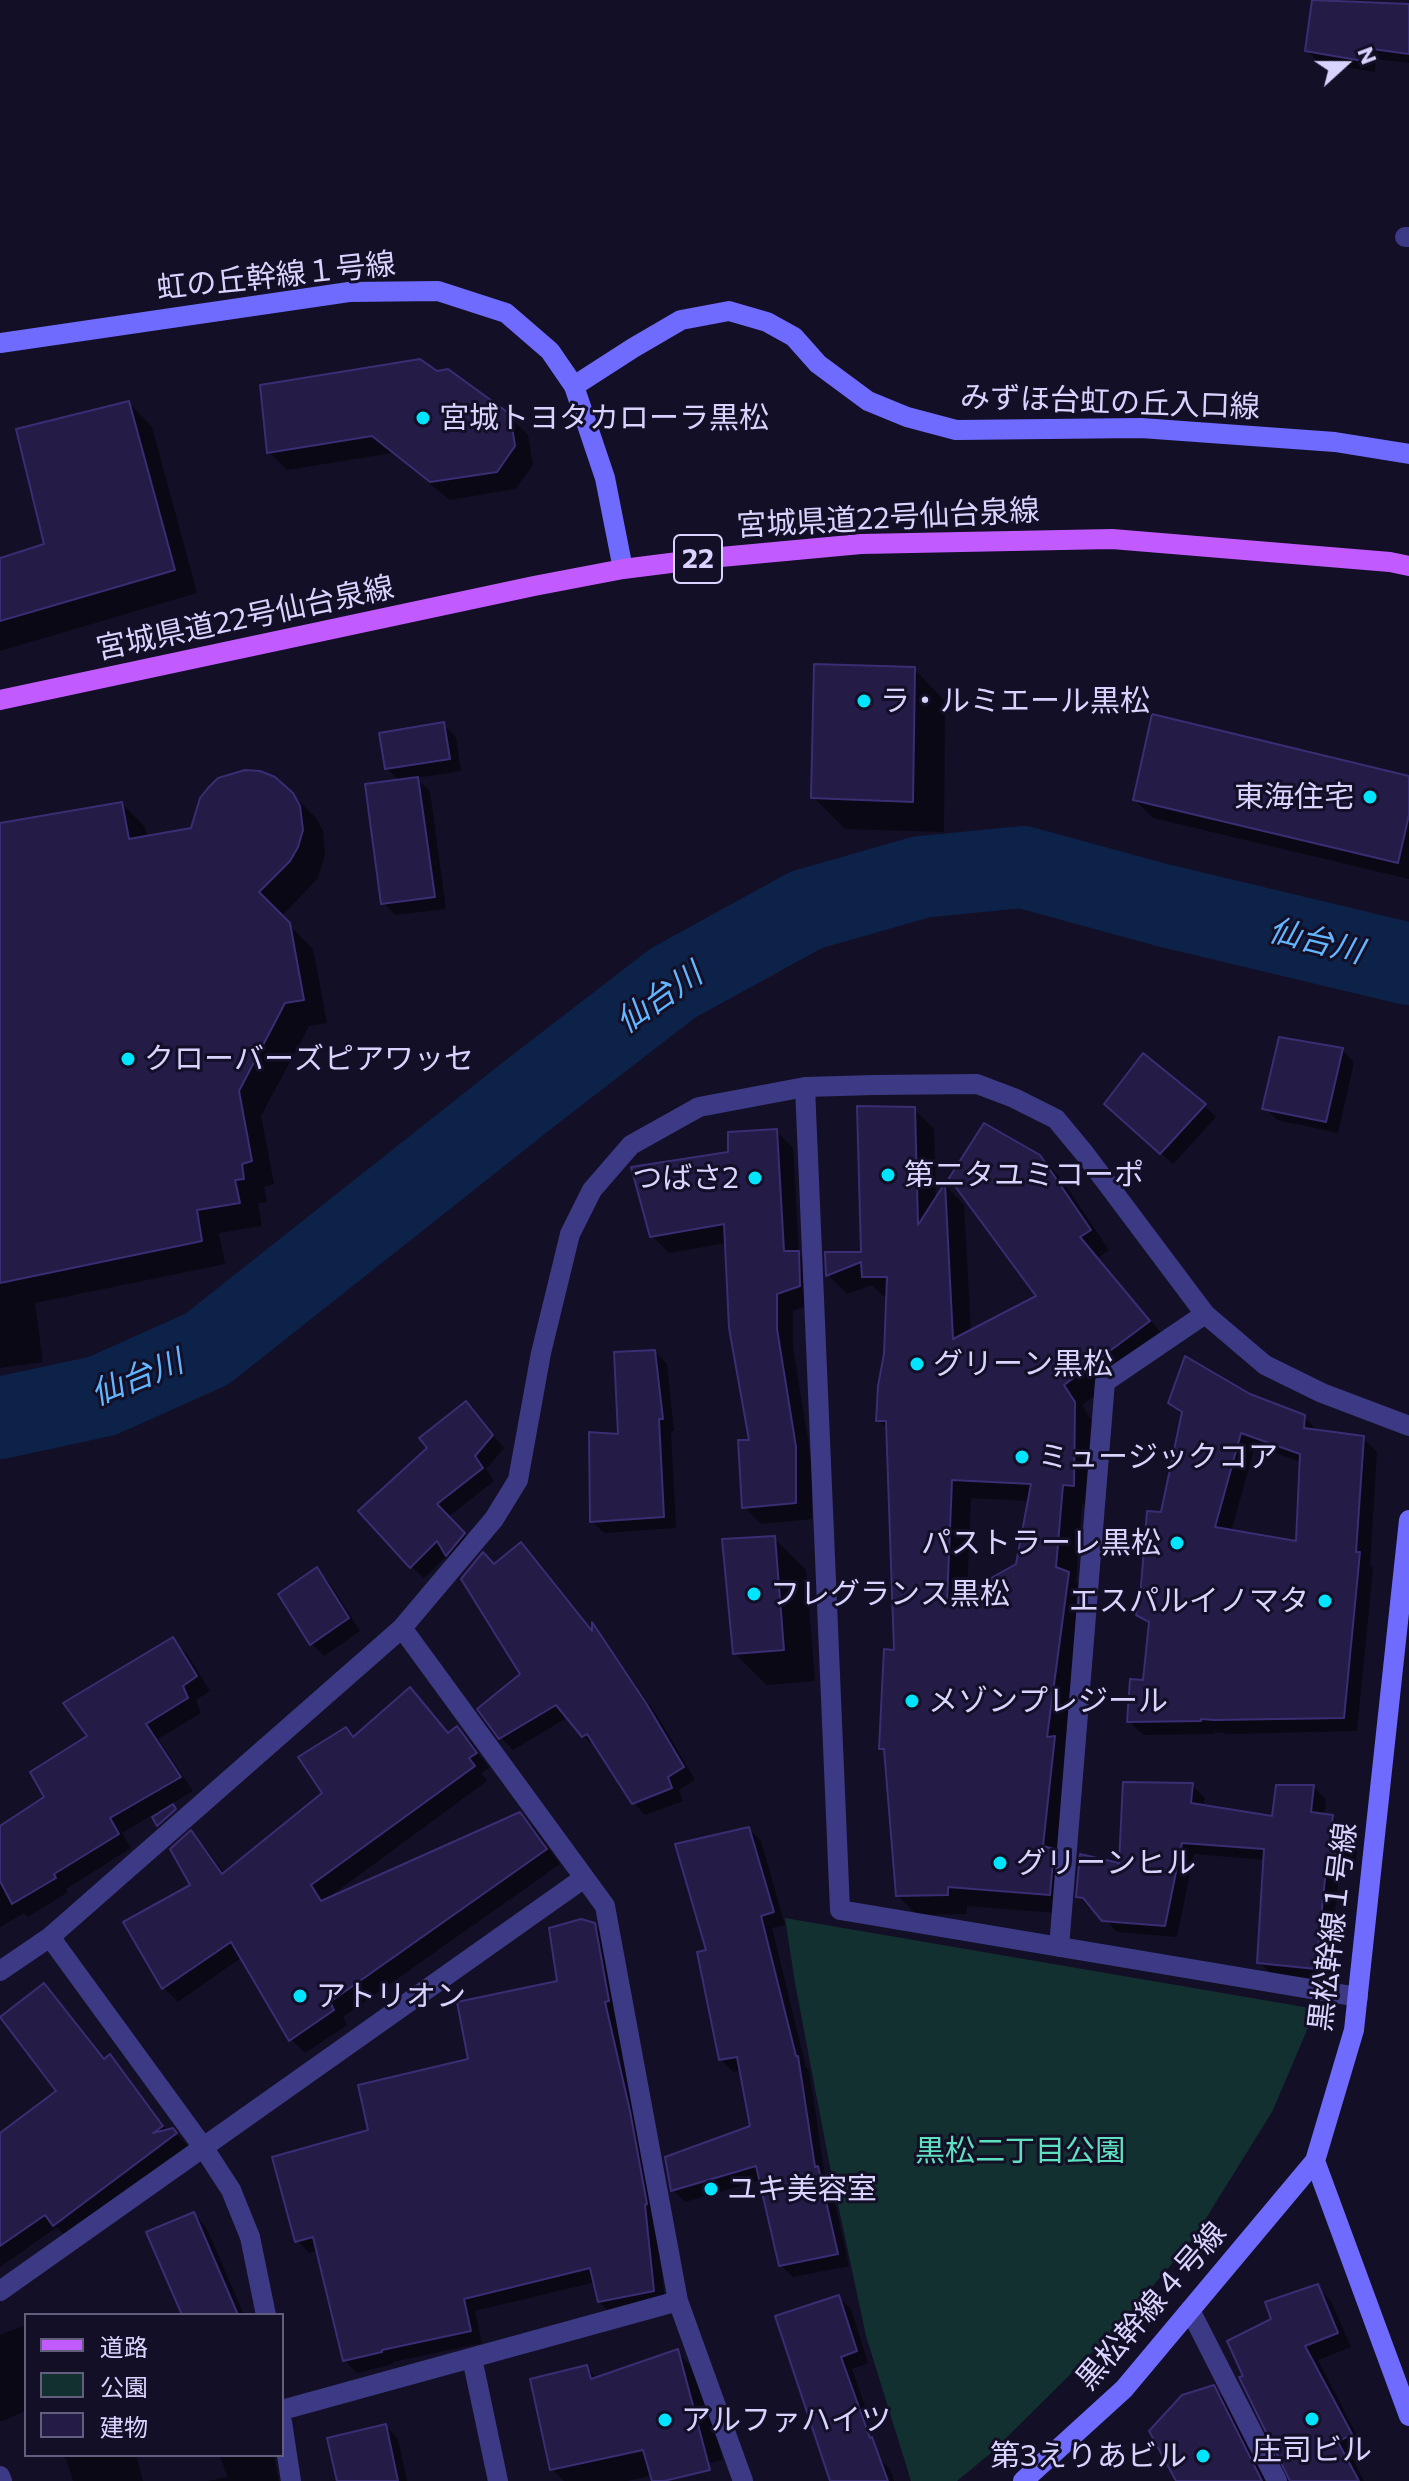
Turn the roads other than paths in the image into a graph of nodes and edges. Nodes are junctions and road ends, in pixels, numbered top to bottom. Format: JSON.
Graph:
{"nodes":[{"id":1,"x":0,"y":343,"type":"edge"},
{"id":2,"x":574,"y":386,"type":"junction"},
{"id":3,"x":1409,"y":454,"type":"edge"},
{"id":4,"x":1409,"y":566,"type":"edge"},
{"id":5,"x":623,"y":569,"type":"junction"},
{"id":6,"x":0,"y":700,"type":"edge"},
{"id":7,"x":805,"y":1087,"type":"junction"},
{"id":8,"x":1205,"y":1314,"type":"junction"},
{"id":9,"x":1409,"y":1426,"type":"edge"},
{"id":10,"x":1409,"y":1520,"type":"edge"},
{"id":11,"x":402,"y":1628,"type":"junction"},
{"id":12,"x":584,"y":1878,"type":"junction"},
{"id":13,"x":50,"y":1937,"type":"junction"},
{"id":14,"x":1059,"y":1947,"type":"junction"},
{"id":15,"x":0,"y":1971,"type":"edge"},
{"id":16,"x":1358,"y":1997,"type":"junction"},
{"id":17,"x":203,"y":2147,"type":"junction"},
{"id":18,"x":1315,"y":2161,"type":"junction"},
{"id":19,"x":0,"y":2291,"type":"edge"},
{"id":20,"x":678,"y":2301,"type":"junction"},
{"id":21,"x":1190,"y":2310,"type":"junction"},
{"id":22,"x":266,"y":2313,"type":"edge"},
{"id":23,"x":472,"y":2358,"type":"junction"},
{"id":24,"x":284,"y":2409,"type":"edge"},
{"id":25,"x":1409,"y":2416,"type":"edge"},
{"id":26,"x":284,"y":2435,"type":"edge"},
{"id":27,"x":291,"y":2481,"type":"edge"},
{"id":28,"x":498,"y":2481,"type":"edge"},
{"id":29,"x":743,"y":2481,"type":"edge"},
{"id":30,"x":1023,"y":2481,"type":"edge"},
{"id":31,"x":1277,"y":2481,"type":"edge"}],
"edges":[{"from":1,"to":2,"type":"street","name":"虹の丘幹線１号線"},
{"from":2,"to":3,"type":"street","name":"みずほ台虹の丘入口線"},
{"from":2,"to":5,"type":"street","name":"虹の丘幹線１号線"},
{"from":4,"to":5,"type":"main road","name":"宮城県道22号仙台泉線","number":"22"},
{"from":5,"to":6,"type":"main road","name":"宮城県道22号仙台泉線","number":"22"},
{"from":7,"to":8,"type":"street"},
{"from":7,"to":11,"type":"street"},
{"from":7,"to":14,"type":"street"},
{"from":8,"to":9,"type":"street"},
{"from":8,"to":14,"type":"street"},
{"from":10,"to":16,"type":"street","name":"黒松幹線１号線"},
{"from":11,"to":12,"type":"street"},
{"from":11,"to":13,"type":"street"},
{"from":12,"to":17,"type":"street"},
{"from":12,"to":20,"type":"street"},
{"from":13,"to":15,"type":"street"},
{"from":13,"to":17,"type":"street"},
{"from":14,"to":16,"type":"street"},
{"from":16,"to":18,"type":"street","name":"黒松幹線１号線"},
{"from":17,"to":19,"type":"street"},
{"from":17,"to":22,"type":"street"},
{"from":18,"to":21,"type":"street","name":"黒松幹線４号線"},
{"from":18,"to":25,"type":"street"},
{"from":20,"to":23,"type":"street"},
{"from":20,"to":29,"type":"street"},
{"from":21,"to":30,"type":"street","name":"黒松幹線４号線"},
{"from":21,"to":31,"type":"street"},
{"from":23,"to":24,"type":"street"},
{"from":23,"to":28,"type":"street"},
{"from":26,"to":27,"type":"street"}]}
